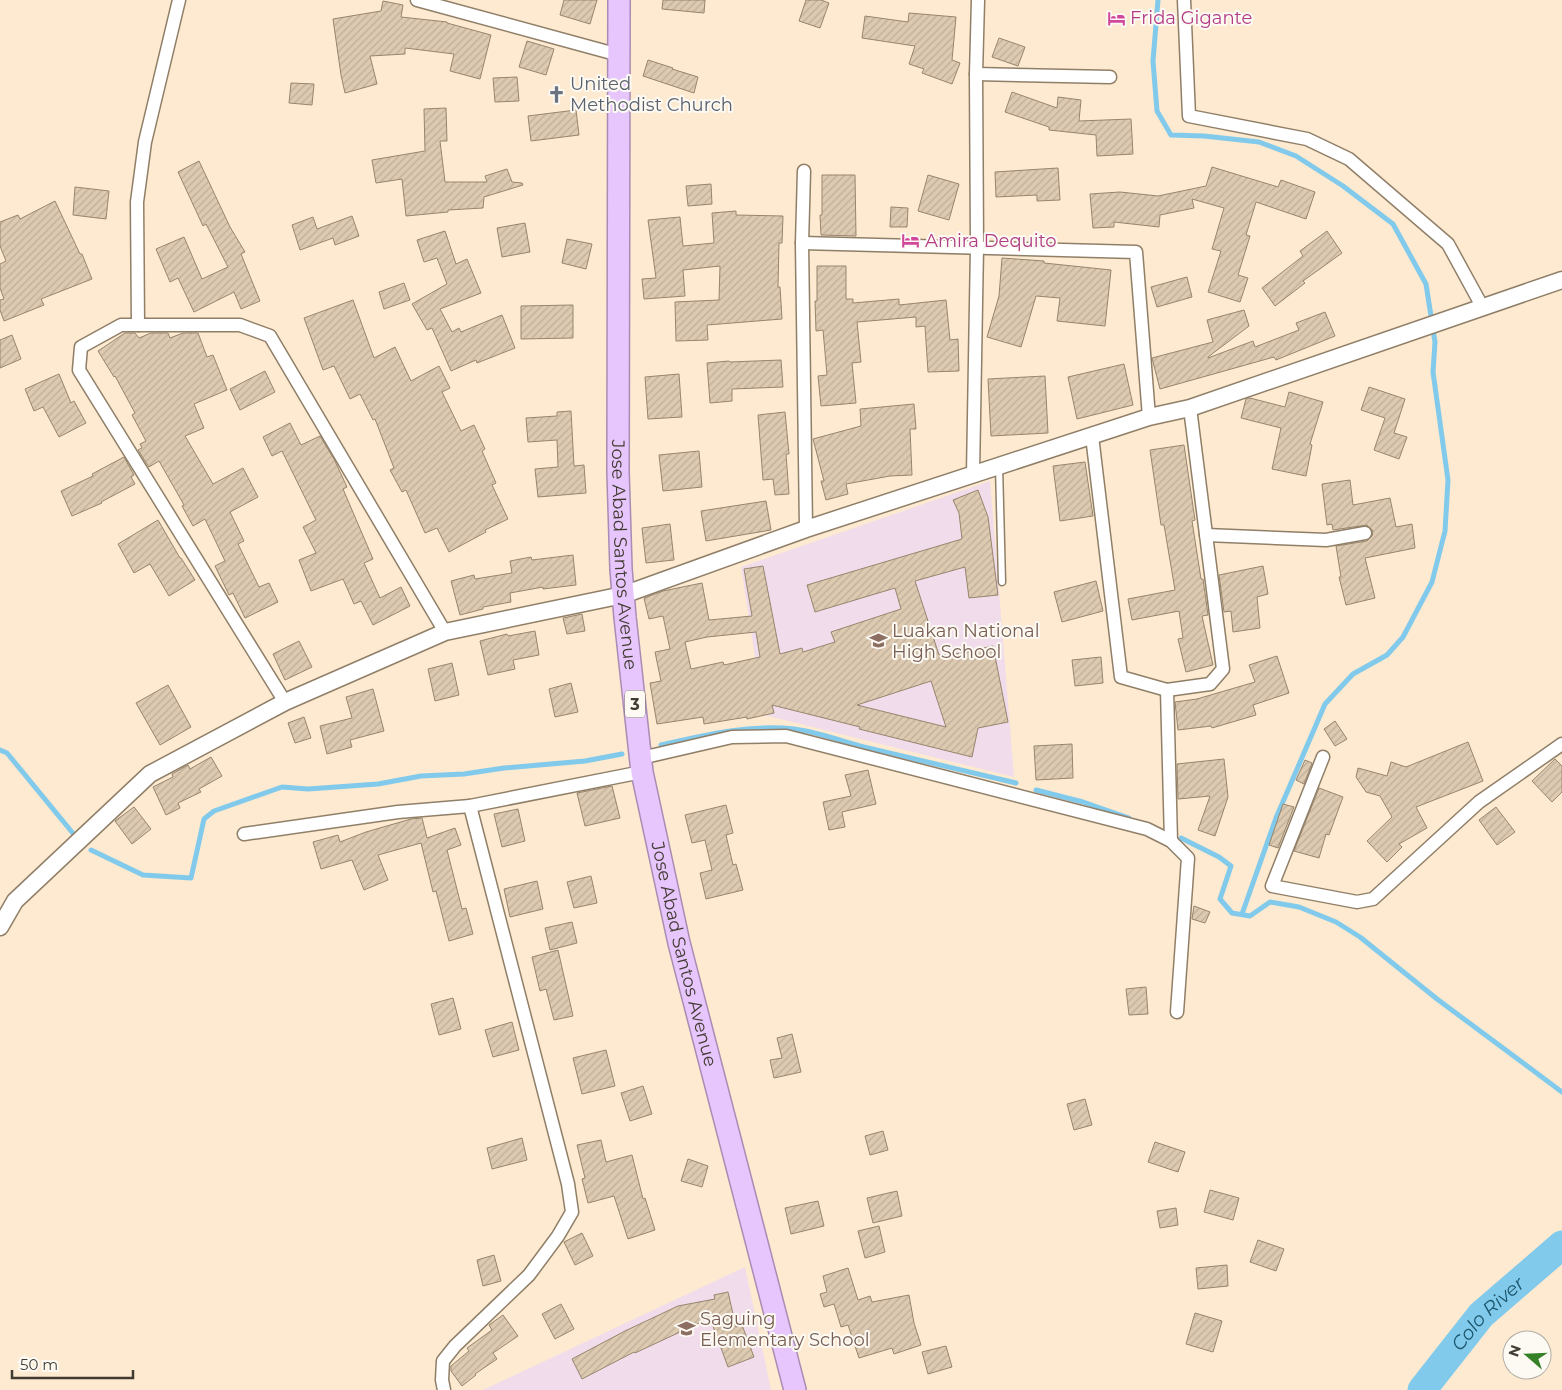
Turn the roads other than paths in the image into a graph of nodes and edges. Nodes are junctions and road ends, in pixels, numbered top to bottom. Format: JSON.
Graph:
{"nodes":[{"id":1,"x":179,"y":0,"type":"edge"},
{"id":2,"x":417,"y":0,"type":"edge"},
{"id":3,"x":619,"y":0,"type":"edge"},
{"id":4,"x":978,"y":0,"type":"edge"},
{"id":5,"x":1184,"y":0,"type":"edge"},
{"id":6,"x":619,"y":55,"type":"junction"},
{"id":7,"x":976,"y":74,"type":"junction"},
{"id":8,"x":1110,"y":77,"type":"dead end"},
{"id":9,"x":804,"y":171,"type":"dead end"},
{"id":10,"x":802,"y":243,"type":"junction"},
{"id":11,"x":977,"y":247,"type":"junction"},
{"id":12,"x":1562,"y":280,"type":"edge"},
{"id":13,"x":1483,"y":308,"type":"junction"},
{"id":14,"x":138,"y":325,"type":"junction"},
{"id":15,"x":1190,"y":408,"type":"junction"},
{"id":16,"x":1149,"y":417,"type":"junction"},
{"id":17,"x":1092,"y":436,"type":"junction"},
{"id":18,"x":999,"y":466,"type":"junction"},
{"id":19,"x":973,"y":474,"type":"junction"},
{"id":20,"x":806,"y":529,"type":"junction"},
{"id":21,"x":1365,"y":533,"type":"dead end"},
{"id":22,"x":1206,"y":535,"type":"junction"},
{"id":23,"x":1002,"y":582,"type":"dead end"},
{"id":24,"x":624,"y":595,"type":"junction"},
{"id":25,"x":445,"y":632,"type":"junction"},
{"id":26,"x":1167,"y":690,"type":"junction"},
{"id":27,"x":285,"y":702,"type":"junction"},
{"id":28,"x":1562,"y":744,"type":"edge"},
{"id":29,"x":1323,"y":757,"type":"dead end"},
{"id":30,"x":642,"y":765,"type":"junction"},
{"id":31,"x":470,"y":806,"type":"junction"},
{"id":32,"x":244,"y":834,"type":"dead end"},
{"id":33,"x":1171,"y":841,"type":"junction"},
{"id":34,"x":0,"y":927,"type":"edge"},
{"id":35,"x":1177,"y":1012,"type":"dead end"},
{"id":36,"x":444,"y":1390,"type":"edge"},
{"id":37,"x":795,"y":1390,"type":"edge"}],
"edges":[{"from":1,"to":14,"type":"street"},
{"from":2,"to":6,"type":"street"},
{"from":3,"to":6,"type":"highway","name":"Jose Abad Santos Avenue","number":"3"},
{"from":4,"to":7,"type":"street"},
{"from":5,"to":13,"type":"street"},
{"from":6,"to":24,"type":"highway","name":"Jose Abad Santos Avenue","number":"3"},
{"from":7,"to":8,"type":"street"},
{"from":7,"to":11,"type":"street"},
{"from":9,"to":10,"type":"street"},
{"from":10,"to":11,"type":"street"},
{"from":10,"to":20,"type":"street"},
{"from":11,"to":16,"type":"street"},
{"from":11,"to":19,"type":"street"},
{"from":12,"to":13,"type":"street"},
{"from":13,"to":15,"type":"street"},
{"from":14,"to":25,"type":"street"},
{"from":14,"to":27,"type":"street"},
{"from":15,"to":16,"type":"street"},
{"from":15,"to":22,"type":"street"},
{"from":16,"to":17,"type":"street"},
{"from":17,"to":18,"type":"street"},
{"from":17,"to":26,"type":"street"},
{"from":18,"to":19,"type":"street"},
{"from":18,"to":23,"type":"lane"},
{"from":19,"to":20,"type":"street"},
{"from":20,"to":24,"type":"street"},
{"from":21,"to":22,"type":"street"},
{"from":22,"to":26,"type":"street"},
{"from":24,"to":25,"type":"street"},
{"from":24,"to":30,"type":"highway","name":"Jose Abad Santos Avenue","number":"3"},
{"from":25,"to":27,"type":"street"},
{"from":26,"to":33,"type":"street"},
{"from":27,"to":34,"type":"street"},
{"from":28,"to":29,"type":"street"},
{"from":30,"to":31,"type":"street"},
{"from":30,"to":33,"type":"street"},
{"from":30,"to":37,"type":"highway","name":"Jose Abad Santos Avenue","number":"3"},
{"from":31,"to":32,"type":"street"},
{"from":31,"to":36,"type":"street"},
{"from":33,"to":35,"type":"street"}]}
